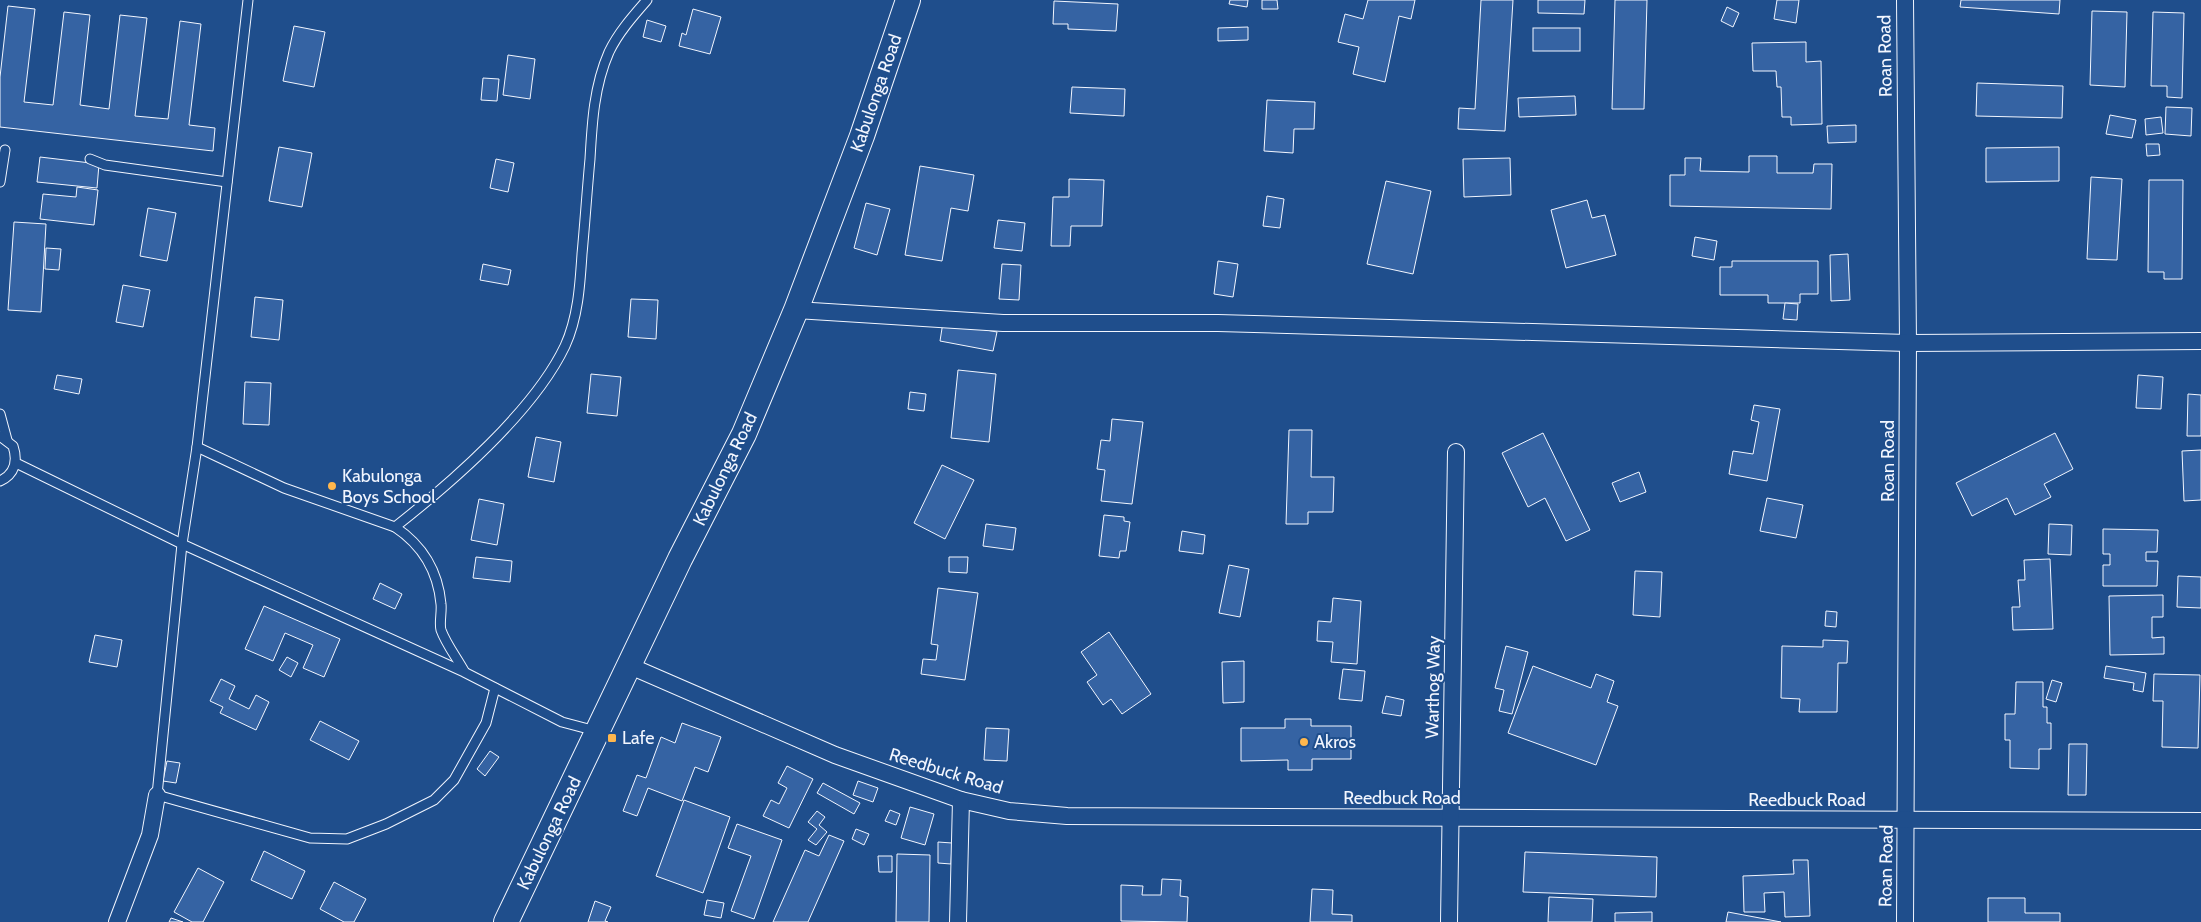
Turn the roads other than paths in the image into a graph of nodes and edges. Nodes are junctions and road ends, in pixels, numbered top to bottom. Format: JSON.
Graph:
{"nodes":[{"id":1,"x":248,"y":0,"type":"edge"},
{"id":2,"x":647,"y":0,"type":"edge"},
{"id":3,"x":908,"y":0,"type":"edge"},
{"id":4,"x":1904,"y":0,"type":"edge"},
{"id":5,"x":5,"y":150,"type":"dead end"},
{"id":6,"x":90,"y":160,"type":"dead end"},
{"id":7,"x":0,"y":182,"type":"edge"},
{"id":8,"x":227,"y":182,"type":"junction"},
{"id":9,"x":796,"y":310,"type":"junction"},
{"id":10,"x":2201,"y":341,"type":"edge"},
{"id":11,"x":1908,"y":343,"type":"junction"},
{"id":12,"x":0,"y":414,"type":"edge"},
{"id":13,"x":3,"y":438,"type":"edge"},
{"id":14,"x":197,"y":447,"type":"junction"},
{"id":15,"x":1456,"y":452,"type":"dead end"},
{"id":16,"x":16,"y":463,"type":"junction"},
{"id":17,"x":1,"y":481,"type":"edge"},
{"id":18,"x":395,"y":527,"type":"junction"},
{"id":19,"x":182,"y":544,"type":"junction"},
{"id":20,"x":630,"y":666,"type":"junction"},
{"id":21,"x":464,"y":672,"type":"junction"},
{"id":22,"x":495,"y":688,"type":"junction"},
{"id":23,"x":597,"y":732,"type":"junction"},
{"id":24,"x":157,"y":795,"type":"junction"},
{"id":25,"x":961,"y":800,"type":"junction"},
{"id":26,"x":1451,"y":818,"type":"junction"},
{"id":27,"x":1907,"y":820,"type":"junction"},
{"id":28,"x":2201,"y":821,"type":"edge"},
{"id":29,"x":117,"y":922,"type":"edge"},
{"id":30,"x":506,"y":922,"type":"edge"},
{"id":31,"x":958,"y":922,"type":"edge"},
{"id":32,"x":1449,"y":922,"type":"edge"},
{"id":33,"x":1905,"y":922,"type":"edge"}],
"edges":[{"from":1,"to":8,"type":"lane"},
{"from":2,"to":18,"type":"lane"},
{"from":3,"to":9,"type":"main road","name":"Kabulonga Road"},
{"from":4,"to":11,"type":"street","name":"Roan Road"},
{"from":5,"to":7,"type":"lane"},
{"from":6,"to":8,"type":"lane"},
{"from":8,"to":14,"type":"lane"},
{"from":9,"to":11,"type":"street"},
{"from":9,"to":20,"type":"main road","name":"Kabulonga Road"},
{"from":10,"to":11,"type":"street"},
{"from":11,"to":27,"type":"street","name":"Roan Road"},
{"from":12,"to":13,"type":"lane"},
{"from":13,"to":16,"type":"lane"},
{"from":14,"to":18,"type":"lane"},
{"from":14,"to":19,"type":"lane"},
{"from":15,"to":26,"type":"street","name":"Warthog Way"},
{"from":16,"to":17,"type":"lane"},
{"from":16,"to":19,"type":"lane"},
{"from":18,"to":21,"type":"lane"},
{"from":19,"to":21,"type":"lane"},
{"from":19,"to":24,"type":"lane"},
{"from":20,"to":23,"type":"main road","name":"Kabulonga Road"},
{"from":20,"to":25,"type":"street","name":"Reedbuck Road"},
{"from":21,"to":22,"type":"lane"},
{"from":22,"to":23,"type":"lane"},
{"from":22,"to":24,"type":"lane"},
{"from":23,"to":30,"type":"main road","name":"Kabulonga Road"},
{"from":24,"to":29,"type":"street"},
{"from":25,"to":26,"type":"street","name":"Reedbuck Road"},
{"from":25,"to":31,"type":"street"},
{"from":26,"to":27,"type":"street","name":"Reedbuck Road"},
{"from":26,"to":32,"type":"street","name":"Warthog Way"},
{"from":27,"to":28,"type":"street","name":"Reedbuck Road"},
{"from":27,"to":33,"type":"street","name":"Roan Road"}]}
